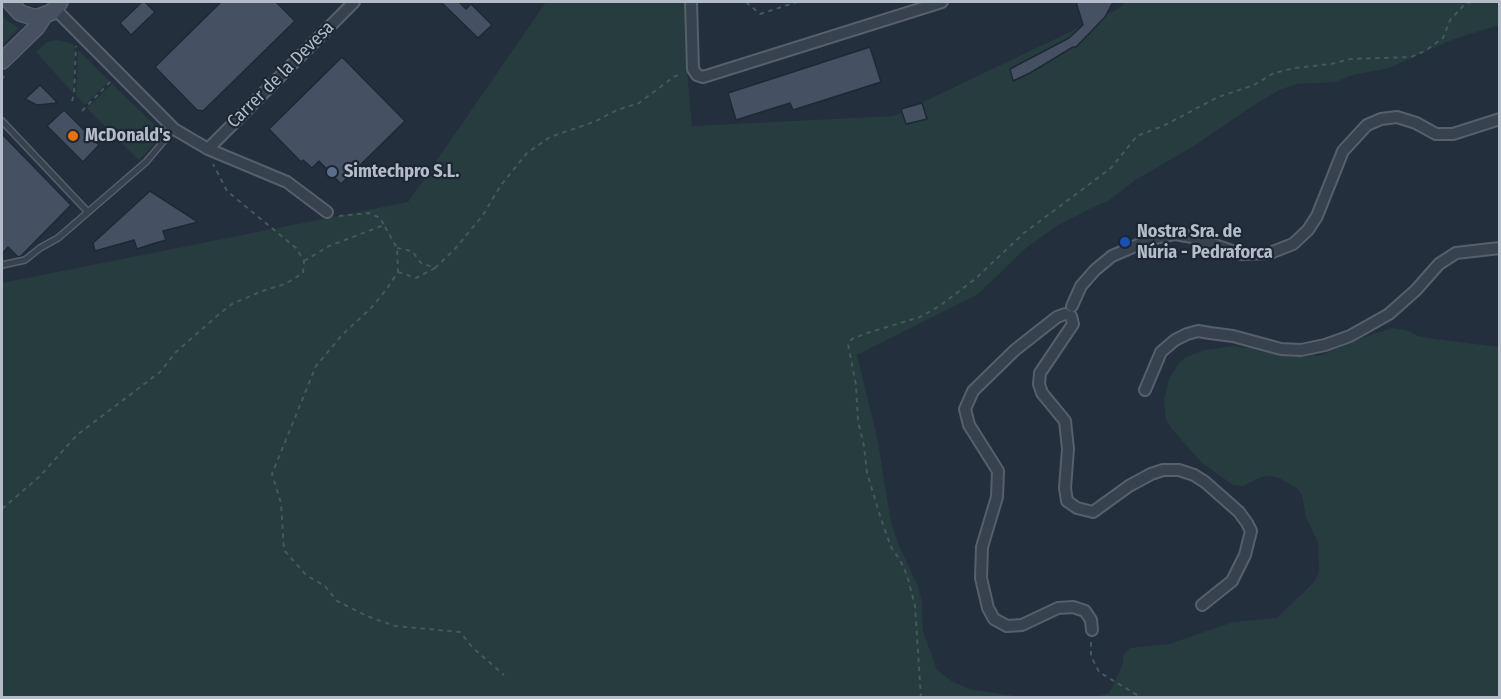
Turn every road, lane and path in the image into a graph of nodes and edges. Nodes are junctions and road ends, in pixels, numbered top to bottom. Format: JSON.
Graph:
{"nodes":[{"id":1,"x":10,"y":2,"type":"edge"},
{"id":2,"x":354,"y":2,"type":"edge"},
{"id":3,"x":691,"y":2,"type":"edge"},
{"id":4,"x":746,"y":2,"type":"edge"},
{"id":5,"x":797,"y":2,"type":"edge"},
{"id":6,"x":942,"y":2,"type":"edge"},
{"id":7,"x":1471,"y":2,"type":"edge"},
{"id":8,"x":53,"y":9,"type":"edge"},
{"id":9,"x":76,"y":46,"type":"dead end"},
{"id":10,"x":2,"y":72,"type":"edge"},
{"id":11,"x":697,"y":75,"type":"junction"},
{"id":12,"x":72,"y":101,"type":"dead end"},
{"id":13,"x":1500,"y":119,"type":"edge"},
{"id":14,"x":2,"y":121,"type":"edge"},
{"id":15,"x":174,"y":129,"type":"junction"},
{"id":16,"x":208,"y":149,"type":"junction"},
{"id":17,"x":88,"y":212,"type":"junction"},
{"id":18,"x":327,"y":212,"type":"joint"},
{"id":19,"x":384,"y":225,"type":"junction"},
{"id":20,"x":397,"y":248,"type":"junction"},
{"id":21,"x":1500,"y":248,"type":"edge"},
{"id":22,"x":304,"y":261,"type":"junction"},
{"id":23,"x":2,"y":265,"type":"edge"},
{"id":24,"x":435,"y":268,"type":"junction"},
{"id":25,"x":398,"y":272,"type":"junction"},
{"id":26,"x":1069,"y":312,"type":"junction"},
{"id":27,"x":1145,"y":390,"type":"dead end"},
{"id":28,"x":2,"y":509,"type":"edge"},
{"id":29,"x":1202,"y":605,"type":"dead end"},
{"id":30,"x":1092,"y":630,"type":"joint"},
{"id":31,"x":504,"y":675,"type":"dead end"},
{"id":32,"x":921,"y":698,"type":"edge"},
{"id":33,"x":1142,"y":698,"type":"edge"}],
"edges":[{"from":1,"to":8,"type":"main road"},
{"from":2,"to":16,"type":"street","name":"Carrer de la Devesa"},
{"from":3,"to":11,"type":"street"},
{"from":4,"to":5,"type":"path"},
{"from":6,"to":11,"type":"street"},
{"from":7,"to":32,"type":"path"},
{"from":8,"to":10,"type":"main road"},
{"from":8,"to":15,"type":"street"},
{"from":9,"to":12,"type":"path"},
{"from":11,"to":24,"type":"path"},
{"from":13,"to":26,"type":"street"},
{"from":14,"to":17,"type":"lane"},
{"from":15,"to":16,"type":"street"},
{"from":15,"to":17,"type":"lane"},
{"from":16,"to":18,"type":"street"},
{"from":16,"to":22,"type":"path"},
{"from":17,"to":23,"type":"lane"},
{"from":18,"to":19,"type":"path"},
{"from":19,"to":20,"type":"path"},
{"from":19,"to":22,"type":"path"},
{"from":20,"to":24,"type":"path"},
{"from":20,"to":25,"type":"path"},
{"from":21,"to":27,"type":"street"},
{"from":22,"to":28,"type":"path"},
{"from":24,"to":25,"type":"path"},
{"from":25,"to":31,"type":"path"},
{"from":26,"to":29,"type":"street"},
{"from":26,"to":30,"type":"street"},
{"from":30,"to":33,"type":"path"}]}
